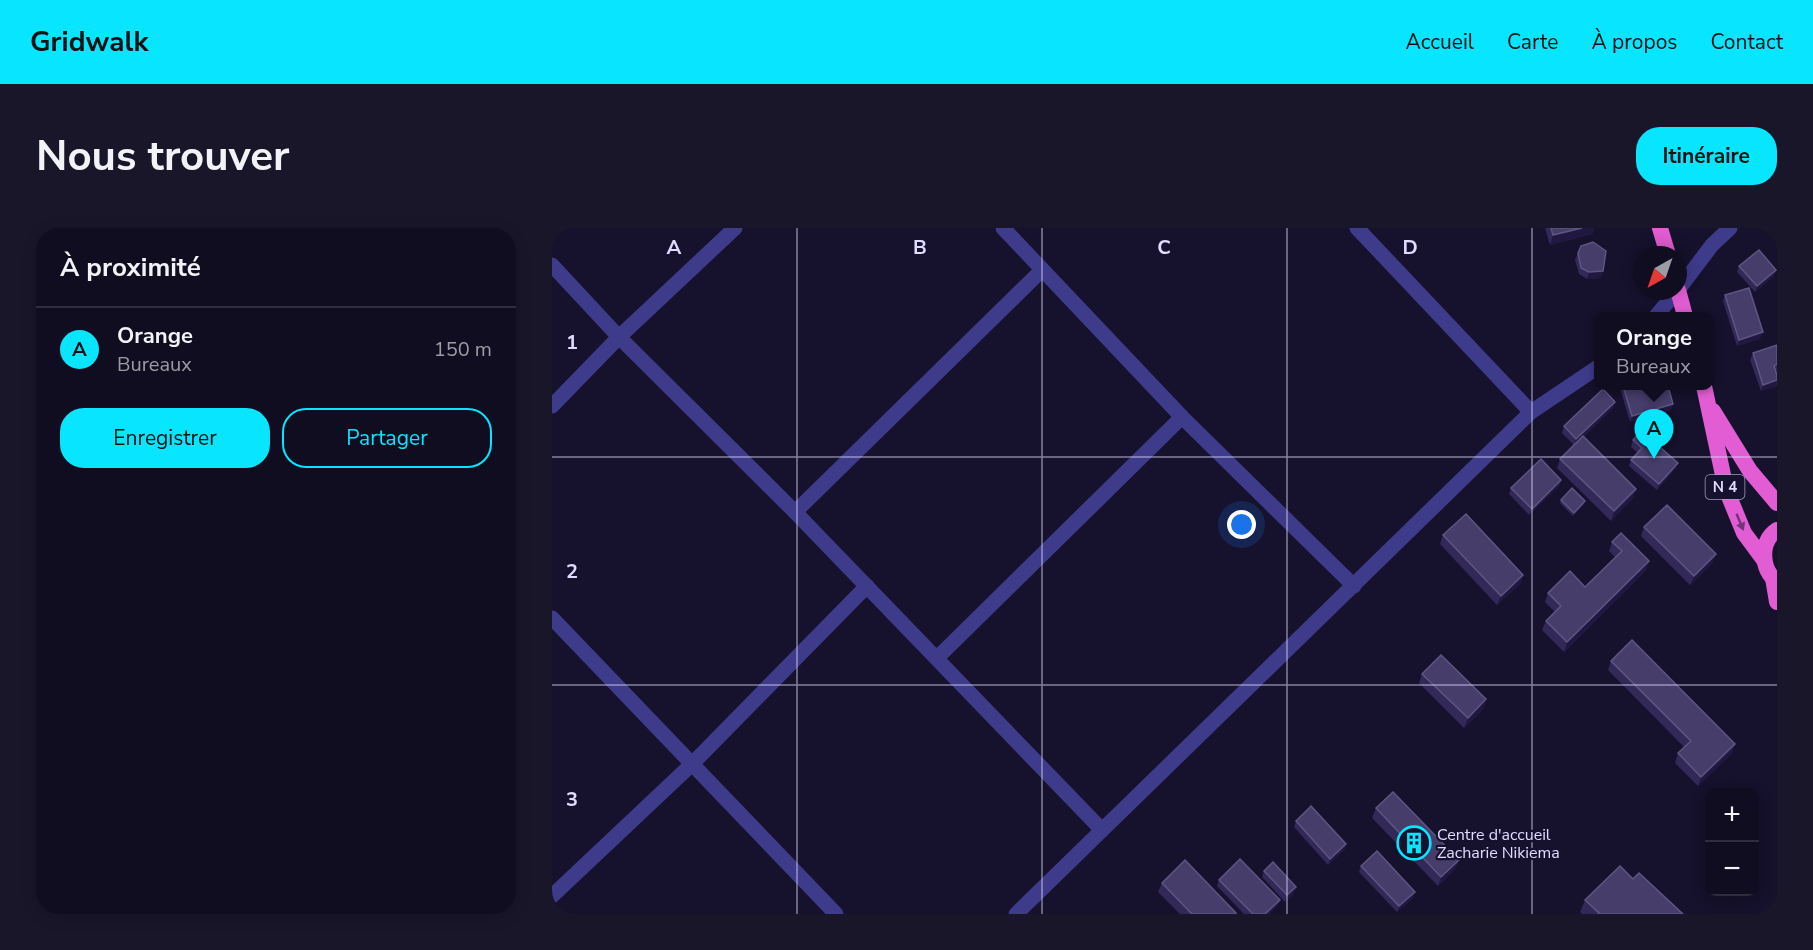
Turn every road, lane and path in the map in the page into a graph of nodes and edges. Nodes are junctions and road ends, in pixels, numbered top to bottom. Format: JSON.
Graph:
{"nodes":[{"id":1,"x":735,"y":228,"type":"edge"},
{"id":2,"x":1003,"y":228,"type":"edge"},
{"id":3,"x":1357,"y":228,"type":"edge"},
{"id":4,"x":1660,"y":228,"type":"edge"},
{"id":5,"x":1730,"y":228,"type":"edge"},
{"id":6,"x":1665,"y":246,"type":"edge"},
{"id":7,"x":552,"y":265,"type":"edge"},
{"id":8,"x":1042,"y":270,"type":"junction"},
{"id":9,"x":1687,"y":278,"type":"edge"},
{"id":10,"x":1670,"y":300,"type":"edge"},
{"id":11,"x":1659,"y":312,"type":"edge"},
{"id":12,"x":619,"y":338,"type":"junction"},
{"id":13,"x":1594,"y":370,"type":"edge"},
{"id":14,"x":1705,"y":390,"type":"edge"},
{"id":15,"x":552,"y":405,"type":"edge"},
{"id":16,"x":1709,"y":405,"type":"junction"},
{"id":17,"x":1532,"y":412,"type":"junction"},
{"id":18,"x":1182,"y":417,"type":"junction"},
{"id":19,"x":1777,"y":503,"type":"edge"},
{"id":20,"x":795,"y":512,"type":"junction"},
{"id":21,"x":1777,"y":530,"type":"edge"},
{"id":22,"x":1764,"y":560,"type":"junction"},
{"id":23,"x":1775,"y":580,"type":"edge"},
{"id":24,"x":867,"y":586,"type":"junction"},
{"id":25,"x":1354,"y":586,"type":"junction"},
{"id":26,"x":1777,"y":602,"type":"edge"},
{"id":27,"x":552,"y":618,"type":"edge"},
{"id":28,"x":937,"y":658,"type":"junction"},
{"id":29,"x":692,"y":764,"type":"junction"},
{"id":30,"x":1101,"y":829,"type":"junction"},
{"id":31,"x":552,"y":896,"type":"edge"},
{"id":32,"x":836,"y":914,"type":"edge"},
{"id":33,"x":1016,"y":914,"type":"edge"}],
"edges":[{"from":1,"to":12,"type":"street"},
{"from":2,"to":8,"type":"street"},
{"from":3,"to":17,"type":"street"},
{"from":4,"to":6,"type":"highway"},
{"from":5,"to":9,"type":"street"},
{"from":7,"to":12,"type":"street"},
{"from":8,"to":18,"type":"street"},
{"from":8,"to":20,"type":"street"},
{"from":10,"to":11,"type":"street"},
{"from":12,"to":15,"type":"street"},
{"from":12,"to":20,"type":"street"},
{"from":13,"to":17,"type":"street"},
{"from":14,"to":16,"type":"highway","number":"N 4"},
{"from":16,"to":19,"type":"highway","number":"N 4"},
{"from":16,"to":22,"type":"highway","number":"N 4","one_way":true},
{"from":17,"to":25,"type":"street"},
{"from":18,"to":25,"type":"street"},
{"from":18,"to":28,"type":"street"},
{"from":20,"to":24,"type":"street"},
{"from":21,"to":22,"type":"highway"},
{"from":22,"to":23,"type":"highway","number":"N 4"},
{"from":23,"to":26,"type":"highway","number":"N 4"},
{"from":24,"to":28,"type":"street"},
{"from":24,"to":29,"type":"street"},
{"from":25,"to":30,"type":"street"},
{"from":27,"to":29,"type":"street"},
{"from":28,"to":30,"type":"street"},
{"from":29,"to":31,"type":"street"},
{"from":29,"to":32,"type":"street"},
{"from":30,"to":33,"type":"street"}]}
